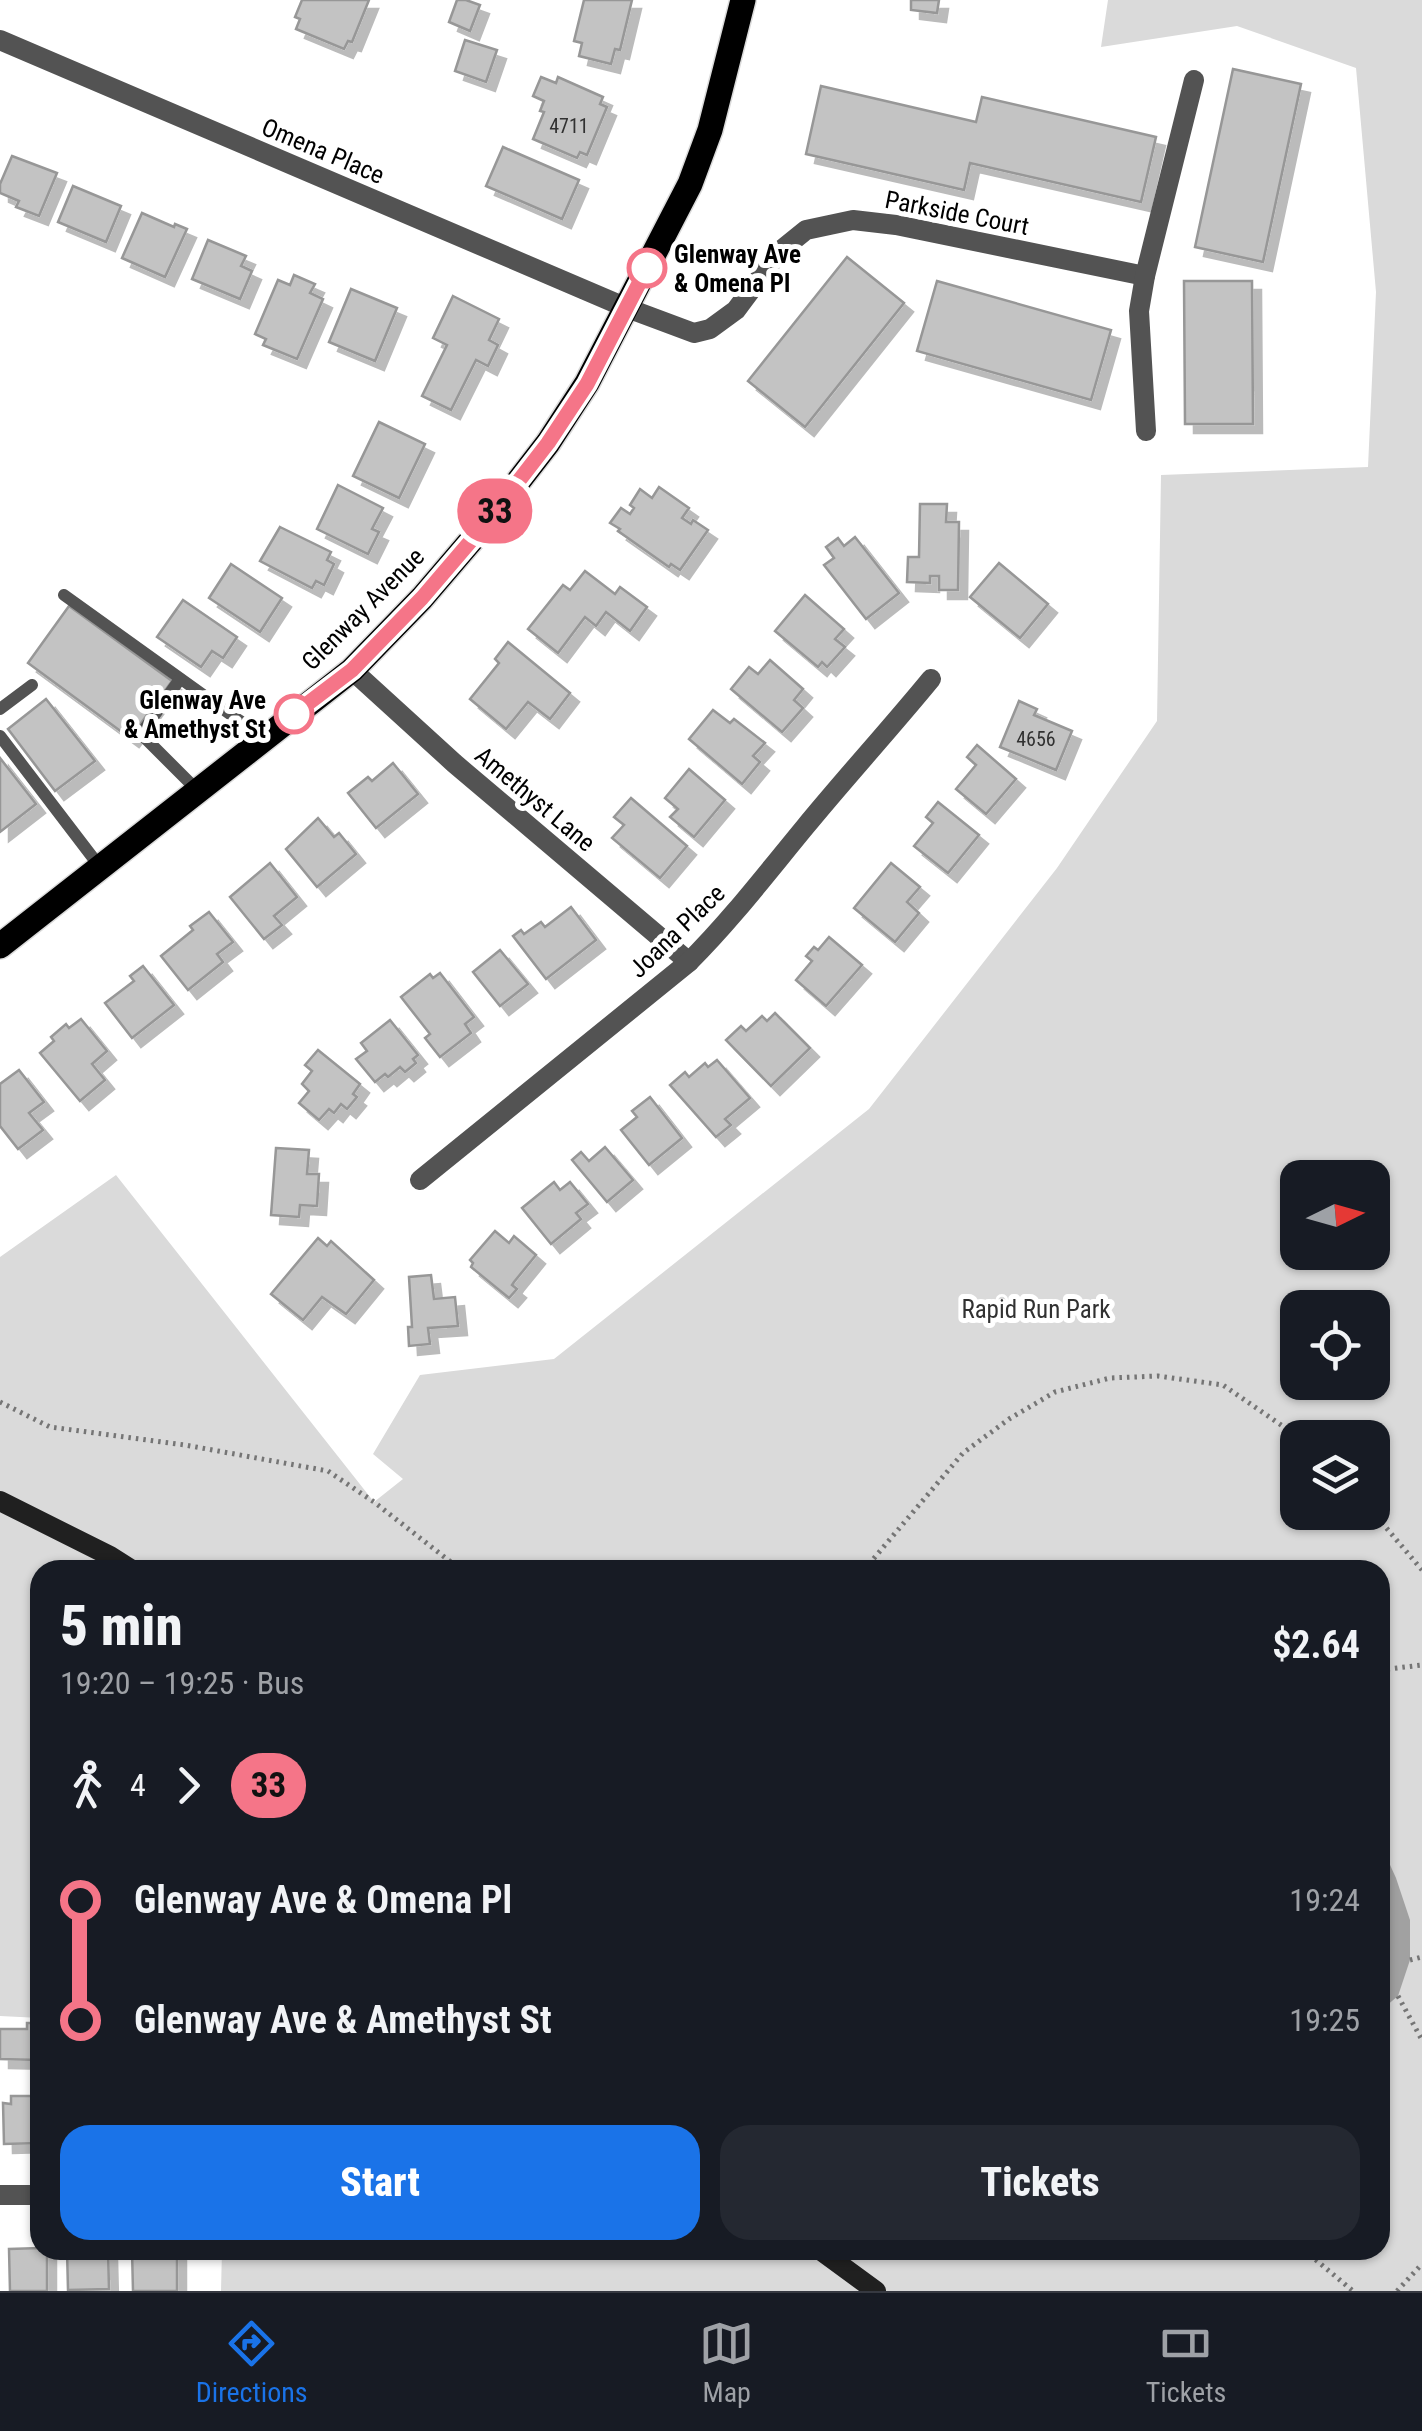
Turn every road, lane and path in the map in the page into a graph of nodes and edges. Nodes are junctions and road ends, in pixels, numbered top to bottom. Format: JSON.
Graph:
{"nodes":[{"id":1,"x":743,"y":0,"type":"edge"},
{"id":2,"x":0,"y":40,"type":"edge"},
{"id":3,"x":1194,"y":80,"type":"dead end"},
{"id":4,"x":1145,"y":276,"type":"junction"},
{"id":5,"x":627,"y":308,"type":"junction"},
{"id":6,"x":1146,"y":431,"type":"dead end"},
{"id":7,"x":64,"y":595,"type":"dead end"},
{"id":8,"x":352,"y":670,"type":"junction"},
{"id":9,"x":180,"y":678,"type":"junction"},
{"id":10,"x":931,"y":680,"type":"dead end"},
{"id":11,"x":32,"y":685,"type":"dead end"},
{"id":12,"x":0,"y":709,"type":"edge"},
{"id":13,"x":0,"y":736,"type":"edge"},
{"id":14,"x":265,"y":737,"type":"junction"},
{"id":15,"x":198,"y":790,"type":"junction"},
{"id":16,"x":100,"y":867,"type":"junction"},
{"id":17,"x":0,"y":946,"type":"edge"},
{"id":18,"x":689,"y":962,"type":"junction"},
{"id":19,"x":420,"y":1180,"type":"dead end"},
{"id":20,"x":0,"y":1402,"type":"edge"},
{"id":21,"x":1280,"y":1424,"type":"edge"},
{"id":22,"x":0,"y":1501,"type":"edge"},
{"id":23,"x":1388,"y":1530,"type":"edge"},
{"id":24,"x":116,"y":1560,"type":"edge"},
{"id":25,"x":449,"y":1560,"type":"edge"},
{"id":26,"x":872,"y":1560,"type":"edge"},
{"id":27,"x":1422,"y":1570,"type":"edge"},
{"id":28,"x":1422,"y":1665,"type":"edge"},
{"id":29,"x":1390,"y":1669,"type":"edge"},
{"id":30,"x":1422,"y":1958,"type":"edge"},
{"id":31,"x":1410,"y":1960,"type":"dead end"},
{"id":32,"x":1398,"y":1996,"type":"dead end"},
{"id":33,"x":1422,"y":2037,"type":"edge"},
{"id":34,"x":30,"y":2195,"type":"edge"},
{"id":35,"x":0,"y":2196,"type":"edge"},
{"id":36,"x":834,"y":2260,"type":"edge"},
{"id":37,"x":1316,"y":2260,"type":"edge"},
{"id":38,"x":1422,"y":2264,"type":"edge"},
{"id":39,"x":876,"y":2291,"type":"edge"},
{"id":40,"x":1354,"y":2291,"type":"edge"},
{"id":41,"x":1397,"y":2291,"type":"edge"}],
"edges":[{"from":1,"to":5,"type":"main road","name":"Glenway Avenue"},
{"from":2,"to":5,"type":"street","name":"Omena Place"},
{"from":3,"to":4,"type":"street"},
{"from":4,"to":5,"type":"street","name":"Parkside Court"},
{"from":4,"to":6,"type":"street"},
{"from":5,"to":8,"type":"main road","name":"Glenway Avenue"},
{"from":7,"to":9,"type":"lane"},
{"from":8,"to":14,"type":"main road","name":"Glenway Avenue"},
{"from":8,"to":18,"type":"street","name":"Amethyst Lane"},
{"from":9,"to":14,"type":"lane"},
{"from":9,"to":15,"type":"lane"},
{"from":10,"to":18,"type":"street","name":"Joana Place"},
{"from":11,"to":12,"type":"lane"},
{"from":13,"to":16,"type":"lane"},
{"from":14,"to":15,"type":"main road","name":"Glenway Avenue"},
{"from":15,"to":16,"type":"main road","name":"Glenway Avenue"},
{"from":16,"to":17,"type":"main road","name":"Glenway Avenue"},
{"from":18,"to":19,"type":"street","name":"Joana Place"},
{"from":20,"to":25,"type":"path"},
{"from":21,"to":26,"type":"path"},
{"from":22,"to":24,"type":"street"},
{"from":23,"to":27,"type":"path"},
{"from":28,"to":29,"type":"path"},
{"from":30,"to":31,"type":"path"},
{"from":32,"to":33,"type":"path"},
{"from":34,"to":35,"type":"street"},
{"from":36,"to":39,"type":"street"},
{"from":37,"to":40,"type":"path"},
{"from":38,"to":41,"type":"path"}]}
